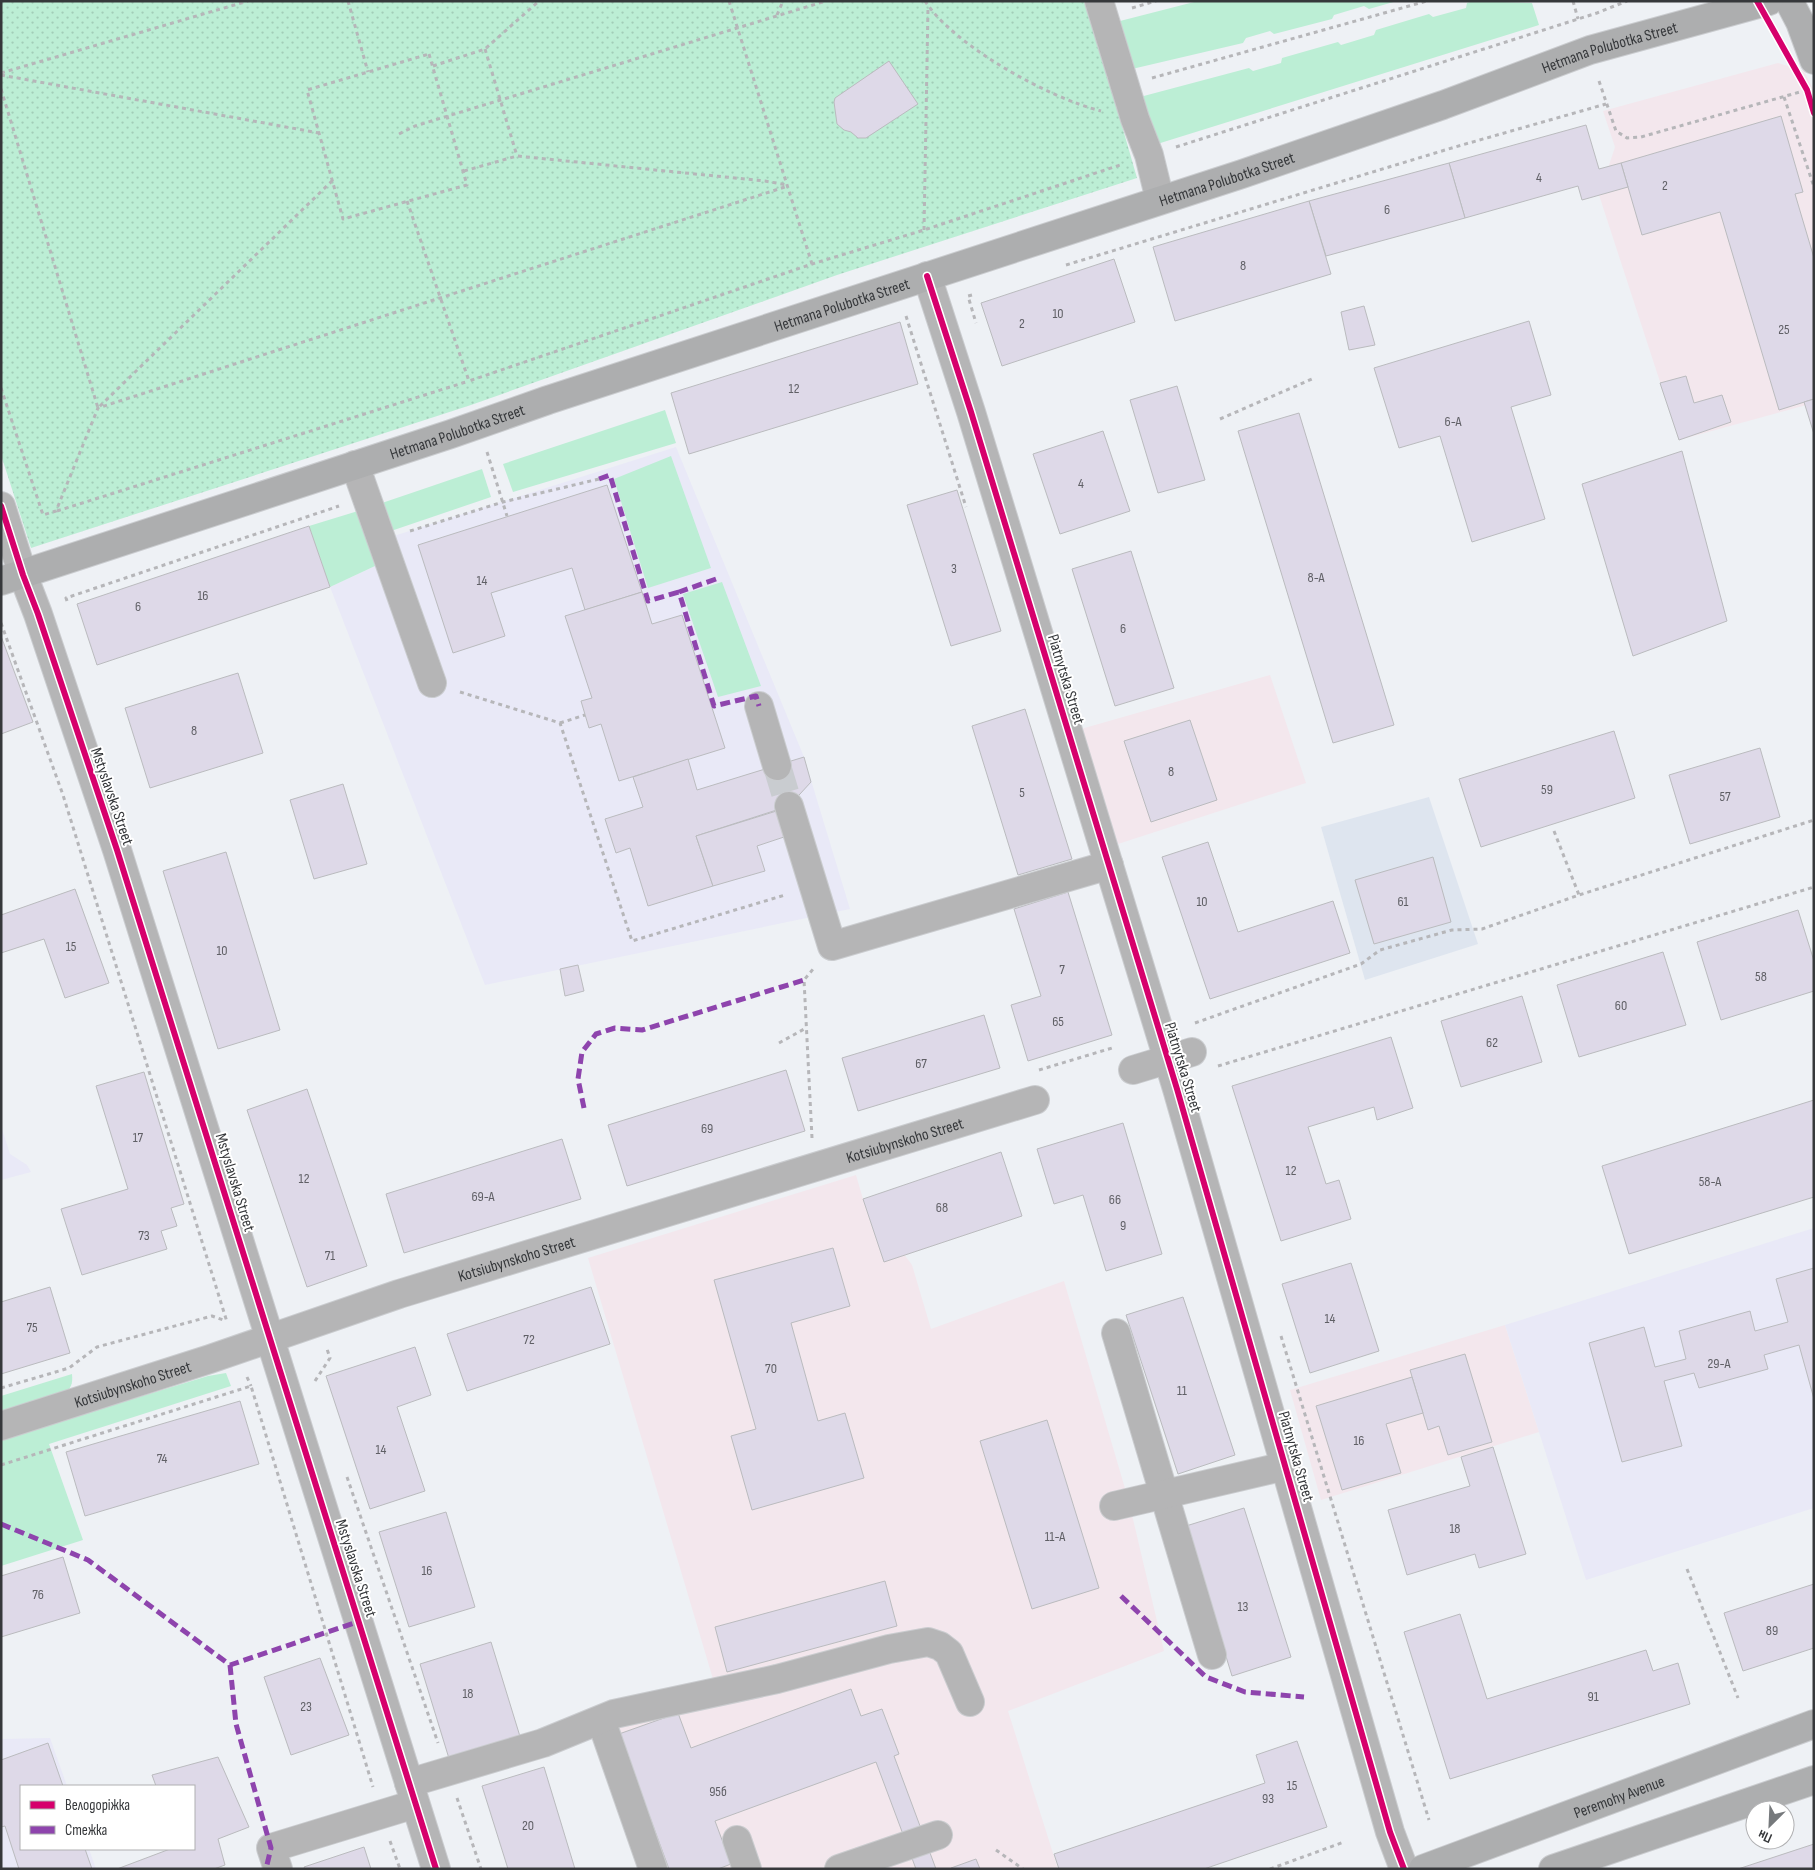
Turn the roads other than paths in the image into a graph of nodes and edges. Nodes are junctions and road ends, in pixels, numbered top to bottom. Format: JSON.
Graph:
{"nodes":[{"id":1,"x":1099,"y":1,"type":"edge"},
{"id":2,"x":1768,"y":1,"type":"edge"},
{"id":3,"x":1789,"y":1,"type":"edge"},
{"id":4,"x":1808,"y":71,"type":"edge"},
{"id":5,"x":1160,"y":200,"type":"junction"},
{"id":6,"x":927,"y":276,"type":"junction"},
{"id":7,"x":355,"y":466,"type":"junction"},
{"id":8,"x":1,"y":506,"type":"edge"},
{"id":9,"x":12,"y":578,"type":"edge"},
{"id":10,"x":432,"y":683,"type":"road end"},
{"id":11,"x":759,"y":706,"type":"dead end"},
{"id":12,"x":777,"y":766,"type":"tunnel mouth"},
{"id":13,"x":789,"y":806,"type":"tunnel mouth"},
{"id":14,"x":1109,"y":865,"type":"junction"},
{"id":15,"x":1180,"y":1056,"type":"junction"},
{"id":16,"x":1133,"y":1070,"type":"dead end"},
{"id":17,"x":1035,"y":1100,"type":"dead end"},
{"id":18,"x":1116,"y":1333,"type":"dead end"},
{"id":19,"x":270,"y":1338,"type":"junction"},
{"id":20,"x":1,"y":1426,"type":"edge"},
{"id":21,"x":1285,"y":1466,"type":"junction"},
{"id":22,"x":1165,"y":1494,"type":"junction"},
{"id":23,"x":1114,"y":1506,"type":"dead end"},
{"id":24,"x":1212,"y":1655,"type":"dead end"},
{"id":25,"x":970,"y":1702,"type":"dead end"},
{"id":26,"x":601,"y":1720,"type":"junction"},
{"id":27,"x":1814,"y":1724,"type":"edge"},
{"id":28,"x":1814,"y":1780,"type":"edge"},
{"id":29,"x":412,"y":1793,"type":"junction"},
{"id":30,"x":938,"y":1835,"type":"dead end"},
{"id":31,"x":736,"y":1840,"type":"dead end"},
{"id":32,"x":278,"y":1869,"type":"edge"},
{"id":33,"x":436,"y":1869,"type":"edge"},
{"id":34,"x":653,"y":1869,"type":"edge"},
{"id":35,"x":747,"y":1869,"type":"edge"},
{"id":36,"x":839,"y":1869,"type":"edge"},
{"id":37,"x":1404,"y":1869,"type":"edge"},
{"id":38,"x":1423,"y":1869,"type":"edge"},
{"id":39,"x":1553,"y":1869,"type":"edge"}],
"edges":[{"from":1,"to":5,"type":"street"},
{"from":2,"to":5,"type":"main road","name":"Hetmana Polubotka Street"},
{"from":3,"to":4,"type":"main road"},
{"from":5,"to":6,"type":"main road","name":"Hetmana Polubotka Street"},
{"from":6,"to":7,"type":"main road","name":"Hetmana Polubotka Street"},
{"from":6,"to":14,"type":"street","name":"Piatnytska Street"},
{"from":7,"to":9,"type":"main road","name":"Hetmana Polubotka Street"},
{"from":7,"to":10,"type":"street"},
{"from":8,"to":9,"type":"street","name":"Mstyslavska Street"},
{"from":9,"to":19,"type":"street","name":"Mstyslavska Street"},
{"from":11,"to":12,"type":"street"},
{"from":13,"to":14,"type":"street"},
{"from":14,"to":15,"type":"street","name":"Piatnytska Street"},
{"from":15,"to":16,"type":"street"},
{"from":15,"to":21,"type":"street","name":"Piatnytska Street"},
{"from":17,"to":19,"type":"street","name":"Kotsiubynskoho Street"},
{"from":18,"to":22,"type":"street"},
{"from":19,"to":20,"type":"street","name":"Kotsiubynskoho Street"},
{"from":19,"to":29,"type":"street","name":"Mstyslavska Street"},
{"from":21,"to":22,"type":"street"},
{"from":21,"to":37,"type":"street","name":"Piatnytska Street"},
{"from":22,"to":23,"type":"street"},
{"from":22,"to":24,"type":"street"},
{"from":25,"to":26,"type":"street"},
{"from":26,"to":29,"type":"street"},
{"from":26,"to":34,"type":"street"},
{"from":27,"to":38,"type":"main road","name":"Peremohy Avenue"},
{"from":28,"to":39,"type":"main road"},
{"from":29,"to":32,"type":"street"},
{"from":29,"to":33,"type":"street","name":"Mstyslavska Street"},
{"from":30,"to":36,"type":"street"},
{"from":31,"to":35,"type":"street"}]}
